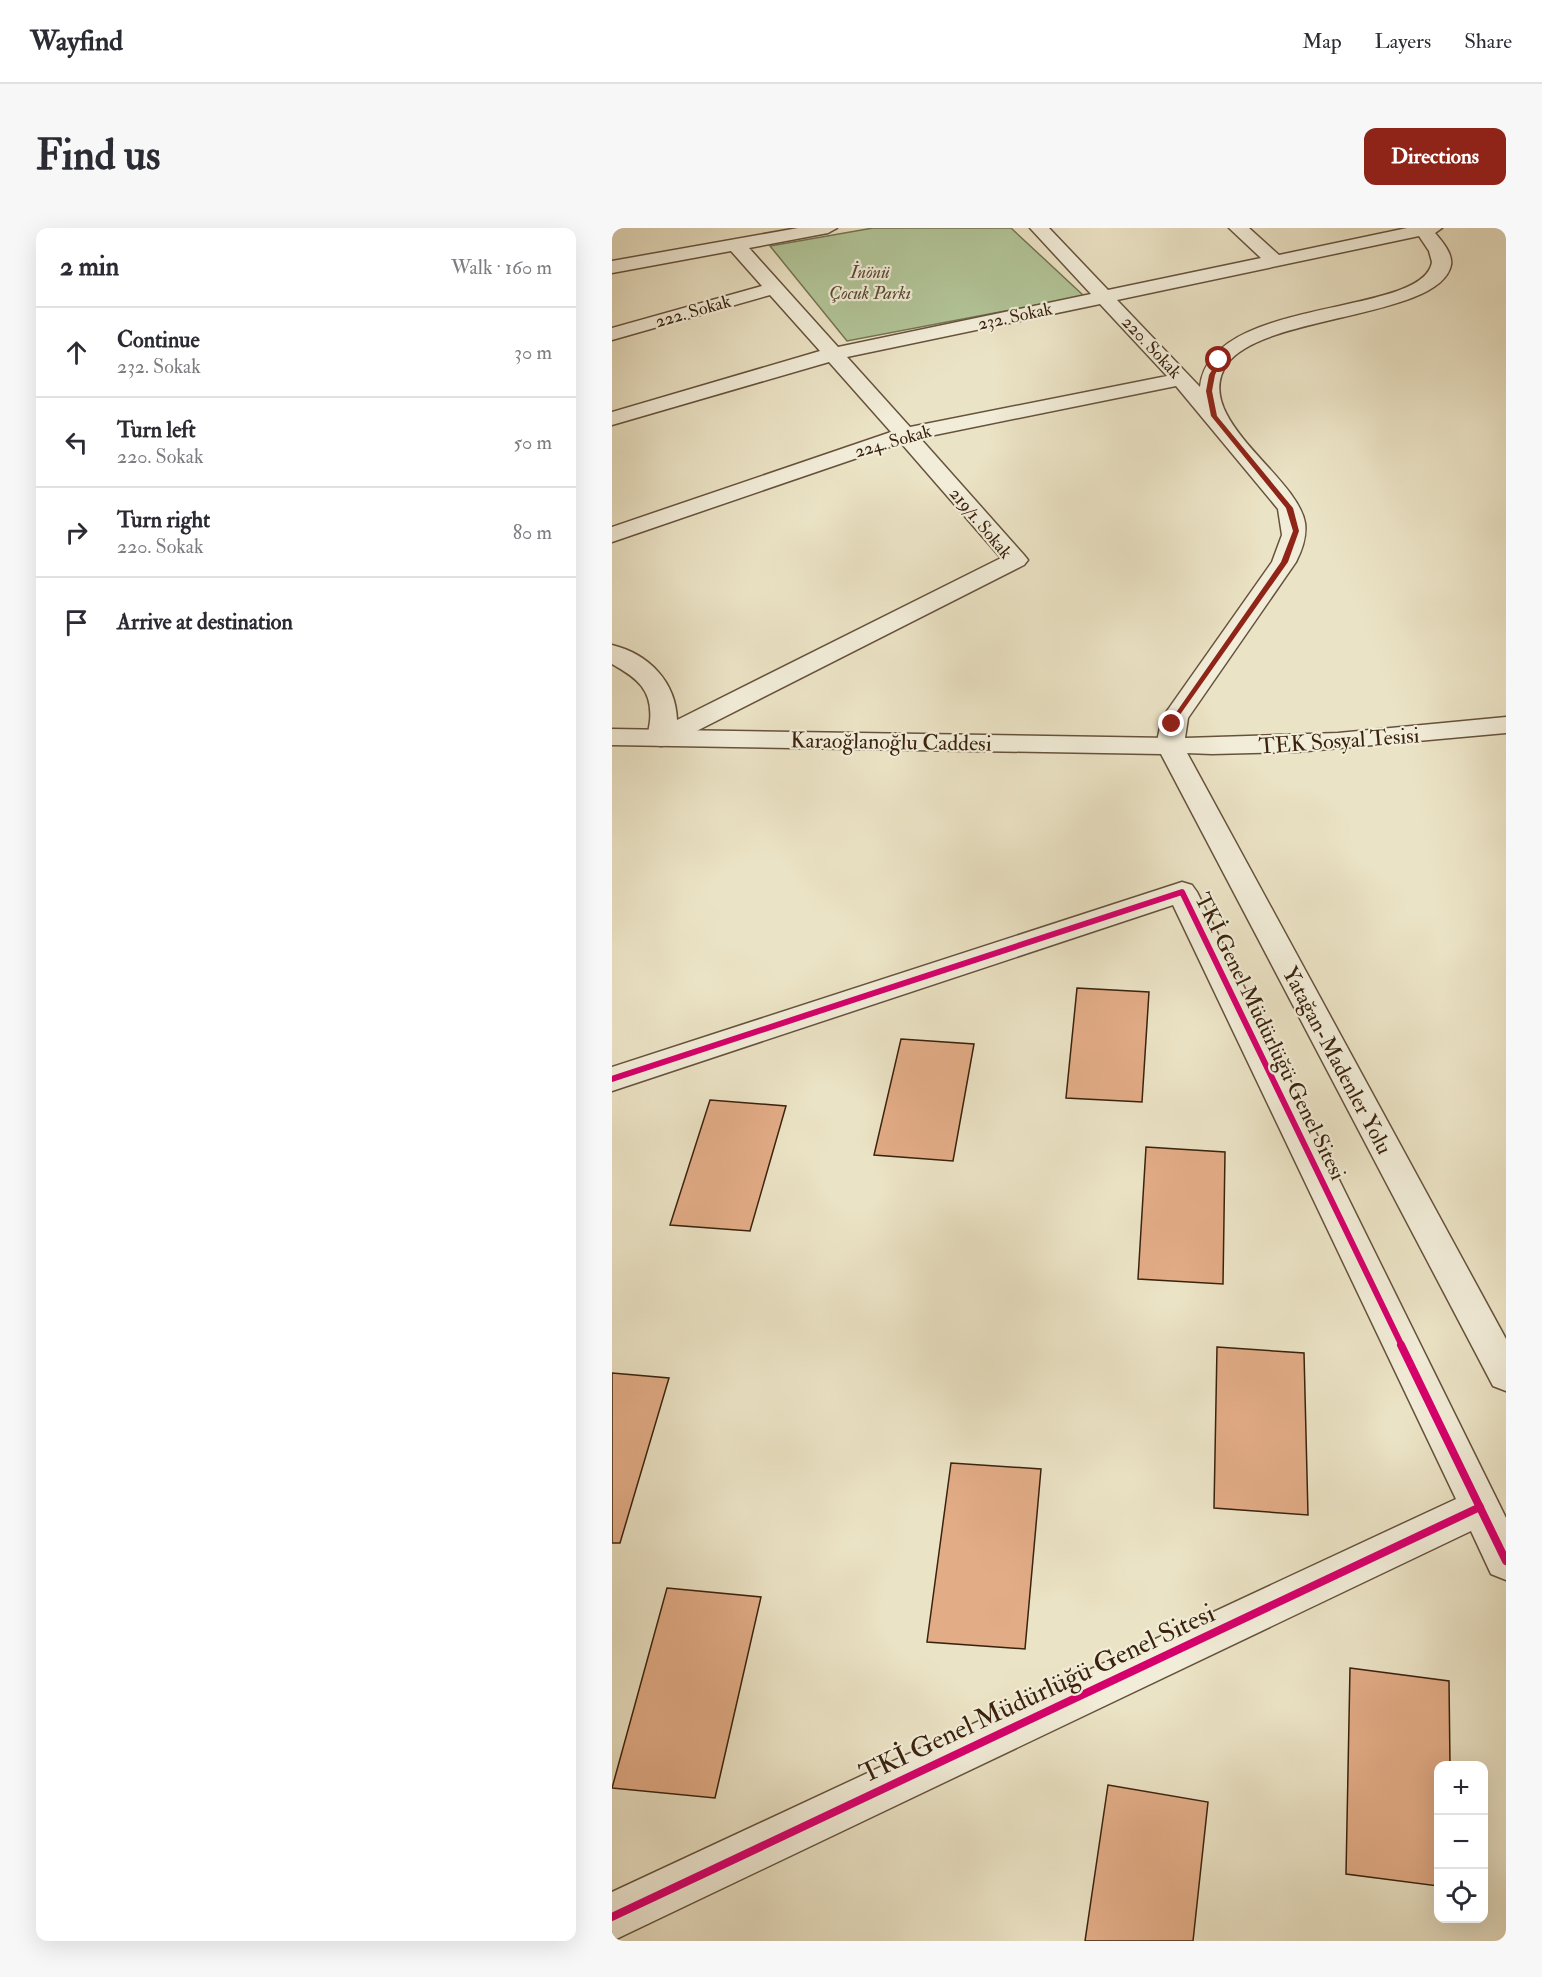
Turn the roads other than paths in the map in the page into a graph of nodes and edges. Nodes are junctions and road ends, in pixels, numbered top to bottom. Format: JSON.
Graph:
{"nodes":[{"id":1,"x":828,"y":228,"type":"edge"},
{"id":2,"x":1039,"y":228,"type":"edge"},
{"id":3,"x":1238,"y":228,"type":"edge"},
{"id":4,"x":1426,"y":229,"type":"edge"},
{"id":5,"x":689,"y":236,"type":"dead end"},
{"id":6,"x":736,"y":245,"type":"junction"},
{"id":7,"x":700,"y":251,"type":"junction"},
{"id":8,"x":1275,"y":261,"type":"junction"},
{"id":9,"x":612,"y":267,"type":"edge"},
{"id":10,"x":775,"y":288,"type":"junction"},
{"id":11,"x":1104,"y":297,"type":"junction"},
{"id":12,"x":612,"y":334,"type":"edge"},
{"id":13,"x":833,"y":354,"type":"junction"},
{"id":14,"x":1182,"y":379,"type":"junction"},
{"id":15,"x":1214,"y":416,"type":"junction"},
{"id":16,"x":612,"y":419,"type":"edge"},
{"id":17,"x":904,"y":435,"type":"junction"},
{"id":18,"x":612,"y":535,"type":"edge"},
{"id":19,"x":612,"y":653,"type":"edge"},
{"id":20,"x":1506,"y":725,"type":"edge"},
{"id":21,"x":612,"y":737,"type":"edge"},
{"id":22,"x":661,"y":738,"type":"junction"},
{"id":23,"x":1170,"y":746,"type":"junction"},
{"id":24,"x":612,"y":1079,"type":"edge"},
{"id":25,"x":1506,"y":1375,"type":"edge"},
{"id":26,"x":1480,"y":1507,"type":"junction"},
{"id":27,"x":1506,"y":1561,"type":"edge"},
{"id":28,"x":612,"y":1917,"type":"edge"}],
"edges":[{"from":1,"to":6,"type":"street"},
{"from":2,"to":11,"type":"street","name":"220. Sokak"},
{"from":3,"to":8,"type":"street"},
{"from":4,"to":8,"type":"street","name":"232. Sokak"},
{"from":4,"to":15,"type":"street","name":"232. Sokak"},
{"from":5,"to":7,"type":"street"},
{"from":6,"to":7,"type":"street"},
{"from":6,"to":10,"type":"street","name":"219/1. Sokak"},
{"from":7,"to":9,"type":"street"},
{"from":8,"to":11,"type":"street","name":"232. Sokak"},
{"from":10,"to":12,"type":"street","name":"222. Sokak"},
{"from":10,"to":13,"type":"street","name":"219/1. Sokak"},
{"from":11,"to":13,"type":"street","name":"232. Sokak"},
{"from":11,"to":14,"type":"street","name":"220. Sokak"},
{"from":13,"to":16,"type":"street","name":"232. Sokak"},
{"from":13,"to":17,"type":"street","name":"219/1. Sokak"},
{"from":14,"to":15,"type":"street","name":"220. Sokak"},
{"from":14,"to":17,"type":"street","name":"224. Sokak"},
{"from":15,"to":23,"type":"street","name":"220. Sokak"},
{"from":17,"to":18,"type":"street","name":"224. Sokak"},
{"from":17,"to":22,"type":"street","name":"219/1. Sokak"},
{"from":19,"to":22,"type":"street"},
{"from":20,"to":23,"type":"street","name":"TEK Sosyal Tesisi"},
{"from":21,"to":22,"type":"street","name":"Karaoğlanoğlu Caddesi"},
{"from":22,"to":23,"type":"street","name":"Karaoğlanoğlu Caddesi"},
{"from":23,"to":25,"type":"street","name":"Yatağan-Madenler Yolu"},
{"from":24,"to":26,"type":"street","name":"TKİ Genel Müdürlüğü Genel Sitesi"},
{"from":26,"to":27,"type":"street","name":"TKİ Genel Müdürlüğü Genel Sitesi"},
{"from":26,"to":28,"type":"street","name":"TKİ Genel Müdürlüğü Genel Sitesi"}]}
